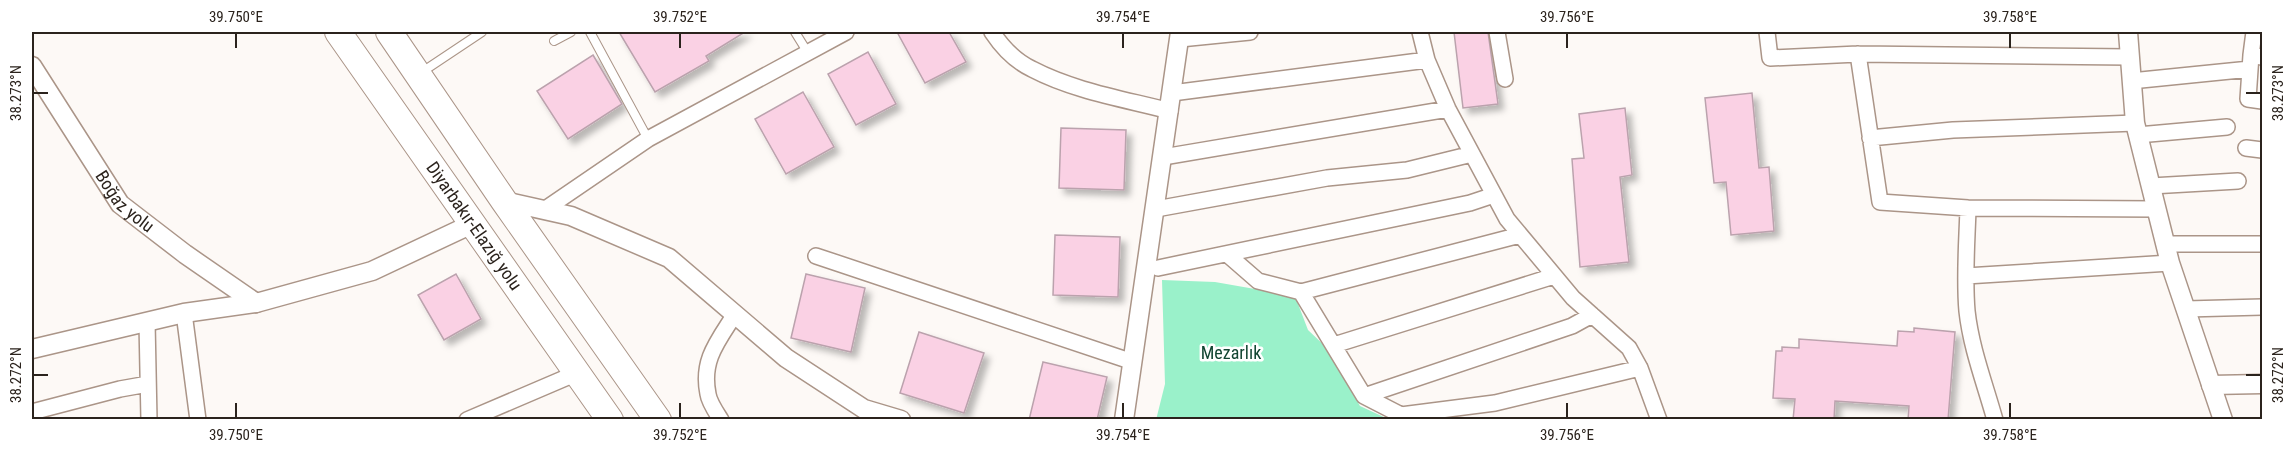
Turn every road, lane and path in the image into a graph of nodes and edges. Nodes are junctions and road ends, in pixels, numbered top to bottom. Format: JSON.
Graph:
{"nodes":[{"id":1,"x":338,"y":32,"type":"edge"},
{"id":2,"x":389,"y":32,"type":"edge"},
{"id":3,"x":482,"y":32,"type":"edge"},
{"id":4,"x":571,"y":32,"type":"edge"},
{"id":5,"x":590,"y":32,"type":"edge"},
{"id":6,"x":795,"y":32,"type":"edge"},
{"id":7,"x":846,"y":32,"type":"edge"},
{"id":8,"x":992,"y":32,"type":"edge"},
{"id":9,"x":1250,"y":32,"type":"edge"},
{"id":10,"x":1420,"y":32,"type":"edge"},
{"id":11,"x":1497,"y":32,"type":"edge"},
{"id":12,"x":1767,"y":32,"type":"edge"},
{"id":13,"x":2128,"y":32,"type":"edge"},
{"id":14,"x":2254,"y":32,"type":"edge"},
{"id":15,"x":1180,"y":35,"type":"edge"},
{"id":16,"x":554,"y":41,"type":"dead end"},
{"id":17,"x":808,"y":53,"type":"junction"},
{"id":18,"x":1858,"y":54,"type":"junction"},
{"id":19,"x":2129,"y":57,"type":"junction"},
{"id":20,"x":1427,"y":60,"type":"junction"},
{"id":21,"x":2254,"y":60,"type":"edge"},
{"id":22,"x":32,"y":66,"type":"edge"},
{"id":23,"x":418,"y":74,"type":"junction"},
{"id":24,"x":1505,"y":79,"type":"dead end"},
{"id":25,"x":2131,"y":81,"type":"junction"},
{"id":26,"x":1172,"y":93,"type":"junction"},
{"id":27,"x":2262,"y":101,"type":"edge"},
{"id":28,"x":1448,"y":109,"type":"junction"},
{"id":29,"x":1170,"y":111,"type":"junction"},
{"id":30,"x":2227,"y":126,"type":"dead end"},
{"id":31,"x":2136,"y":129,"type":"junction"},
{"id":32,"x":1870,"y":138,"type":"junction"},
{"id":33,"x":648,"y":139,"type":"junction"},
{"id":34,"x":2246,"y":148,"type":"dead end"},
{"id":35,"x":2262,"y":150,"type":"edge"},
{"id":36,"x":1472,"y":154,"type":"junction"},
{"id":37,"x":1163,"y":157,"type":"junction"},
{"id":38,"x":2238,"y":181,"type":"dead end"},
{"id":39,"x":2151,"y":186,"type":"junction"},
{"id":40,"x":1494,"y":195,"type":"junction"},
{"id":41,"x":504,"y":201,"type":"junction"},
{"id":42,"x":1968,"y":208,"type":"junction"},
{"id":43,"x":1156,"y":209,"type":"junction"},
{"id":44,"x":2157,"y":209,"type":"junction"},
{"id":45,"x":544,"y":210,"type":"junction"},
{"id":46,"x":472,"y":224,"type":"junction"},
{"id":47,"x":1520,"y":235,"type":"junction"},
{"id":48,"x":2166,"y":244,"type":"junction"},
{"id":49,"x":2262,"y":244,"type":"edge"},
{"id":50,"x":1227,"y":254,"type":"junction"},
{"id":51,"x":816,"y":256,"type":"dead end"},
{"id":52,"x":2170,"y":263,"type":"junction"},
{"id":53,"x":1158,"y":268,"type":"dead end"},
{"id":54,"x":1554,"y":276,"type":"junction"},
{"id":55,"x":1966,"y":276,"type":"junction"},
{"id":56,"x":1301,"y":292,"type":"junction"},
{"id":57,"x":255,"y":303,"type":"junction"},
{"id":58,"x":2262,"y":307,"type":"edge"},
{"id":59,"x":2186,"y":309,"type":"junction"},
{"id":60,"x":184,"y":313,"type":"junction"},
{"id":61,"x":735,"y":314,"type":"junction"},
{"id":62,"x":1592,"y":315,"type":"junction"},
{"id":63,"x":147,"y":322,"type":"junction"},
{"id":64,"x":1335,"y":345,"type":"junction"},
{"id":65,"x":32,"y":349,"type":"edge"},
{"id":66,"x":1133,"y":362,"type":"junction"},
{"id":67,"x":1641,"y":368,"type":"junction"},
{"id":68,"x":577,"y":373,"type":"junction"},
{"id":69,"x":148,"y":384,"type":"junction"},
{"id":70,"x":2262,"y":384,"type":"edge"},
{"id":71,"x":2211,"y":385,"type":"junction"},
{"id":72,"x":1364,"y":396,"type":"junction"},
{"id":73,"x":32,"y":412,"type":"edge"},
{"id":74,"x":867,"y":414,"type":"edge"},
{"id":75,"x":472,"y":419,"type":"edge"},
{"id":76,"x":149,"y":420,"type":"edge"},
{"id":77,"x":198,"y":420,"type":"edge"},
{"id":78,"x":610,"y":420,"type":"edge"},
{"id":79,"x":658,"y":420,"type":"edge"},
{"id":80,"x":721,"y":420,"type":"edge"},
{"id":81,"x":900,"y":420,"type":"edge"},
{"id":82,"x":1124,"y":420,"type":"edge"},
{"id":83,"x":1659,"y":420,"type":"edge"},
{"id":84,"x":1995,"y":420,"type":"edge"},
{"id":85,"x":2223,"y":420,"type":"edge"}],
"edges":[{"from":1,"to":46,"type":"highway","name":"Diyarbakır-Elazığ yolu"},
{"from":2,"to":23,"type":"highway"},
{"from":3,"to":23,"type":"lane"},
{"from":4,"to":16,"type":"lane"},
{"from":5,"to":33,"type":"lane"},
{"from":6,"to":17,"type":"lane"},
{"from":7,"to":17,"type":"street"},
{"from":8,"to":29,"type":"street"},
{"from":9,"to":15,"type":"street"},
{"from":10,"to":20,"type":"street"},
{"from":11,"to":24,"type":"street"},
{"from":12,"to":18,"type":"street"},
{"from":13,"to":19,"type":"street"},
{"from":14,"to":21,"type":"street"},
{"from":15,"to":26,"type":"street"},
{"from":17,"to":33,"type":"street"},
{"from":18,"to":19,"type":"street"},
{"from":18,"to":32,"type":"street"},
{"from":19,"to":25,"type":"street"},
{"from":20,"to":26,"type":"street"},
{"from":20,"to":28,"type":"street"},
{"from":21,"to":25,"type":"street"},
{"from":21,"to":27,"type":"street"},
{"from":22,"to":57,"type":"street","name":"Boğaz yolu"},
{"from":23,"to":41,"type":"highway"},
{"from":25,"to":31,"type":"street"},
{"from":26,"to":29,"type":"street"},
{"from":28,"to":36,"type":"street"},
{"from":28,"to":37,"type":"street"},
{"from":29,"to":37,"type":"street"},
{"from":30,"to":31,"type":"street"},
{"from":31,"to":32,"type":"street"},
{"from":31,"to":39,"type":"street"},
{"from":32,"to":42,"type":"street"},
{"from":33,"to":45,"type":"street"},
{"from":34,"to":35,"type":"street"},
{"from":36,"to":40,"type":"street"},
{"from":36,"to":43,"type":"street"},
{"from":37,"to":43,"type":"street"},
{"from":38,"to":39,"type":"street"},
{"from":39,"to":44,"type":"street"},
{"from":40,"to":47,"type":"street"},
{"from":40,"to":50,"type":"street"},
{"from":41,"to":45,"type":"street"},
{"from":41,"to":79,"type":"highway"},
{"from":42,"to":44,"type":"street"},
{"from":42,"to":55,"type":"street"},
{"from":43,"to":66,"type":"street"},
{"from":44,"to":48,"type":"street"},
{"from":45,"to":61,"type":"street"},
{"from":46,"to":57,"type":"street"},
{"from":46,"to":68,"type":"highway","name":"Diyarbakır-Elazığ yolu"},
{"from":47,"to":54,"type":"street"},
{"from":47,"to":56,"type":"street"},
{"from":48,"to":49,"type":"street"},
{"from":48,"to":52,"type":"street"},
{"from":50,"to":53,"type":"street"},
{"from":50,"to":56,"type":"street"},
{"from":51,"to":66,"type":"street"},
{"from":52,"to":55,"type":"street"},
{"from":52,"to":59,"type":"street"},
{"from":54,"to":62,"type":"street"},
{"from":54,"to":64,"type":"street"},
{"from":55,"to":84,"type":"street"},
{"from":56,"to":64,"type":"street"},
{"from":57,"to":60,"type":"street"},
{"from":58,"to":59,"type":"street"},
{"from":59,"to":71,"type":"street"},
{"from":60,"to":63,"type":"street"},
{"from":60,"to":77,"type":"street"},
{"from":61,"to":74,"type":"street"},
{"from":61,"to":80,"type":"street"},
{"from":62,"to":67,"type":"street"},
{"from":62,"to":72,"type":"street"},
{"from":63,"to":65,"type":"street"},
{"from":63,"to":69,"type":"street"},
{"from":64,"to":72,"type":"street"},
{"from":66,"to":82,"type":"street"},
{"from":67,"to":72,"type":"street"},
{"from":67,"to":83,"type":"street"},
{"from":68,"to":75,"type":"street"},
{"from":68,"to":78,"type":"highway","name":"Diyarbakır-Elazığ yolu"},
{"from":69,"to":73,"type":"street"},
{"from":69,"to":76,"type":"street"},
{"from":70,"to":71,"type":"street"},
{"from":71,"to":85,"type":"street"},
{"from":74,"to":81,"type":"street"}]}
